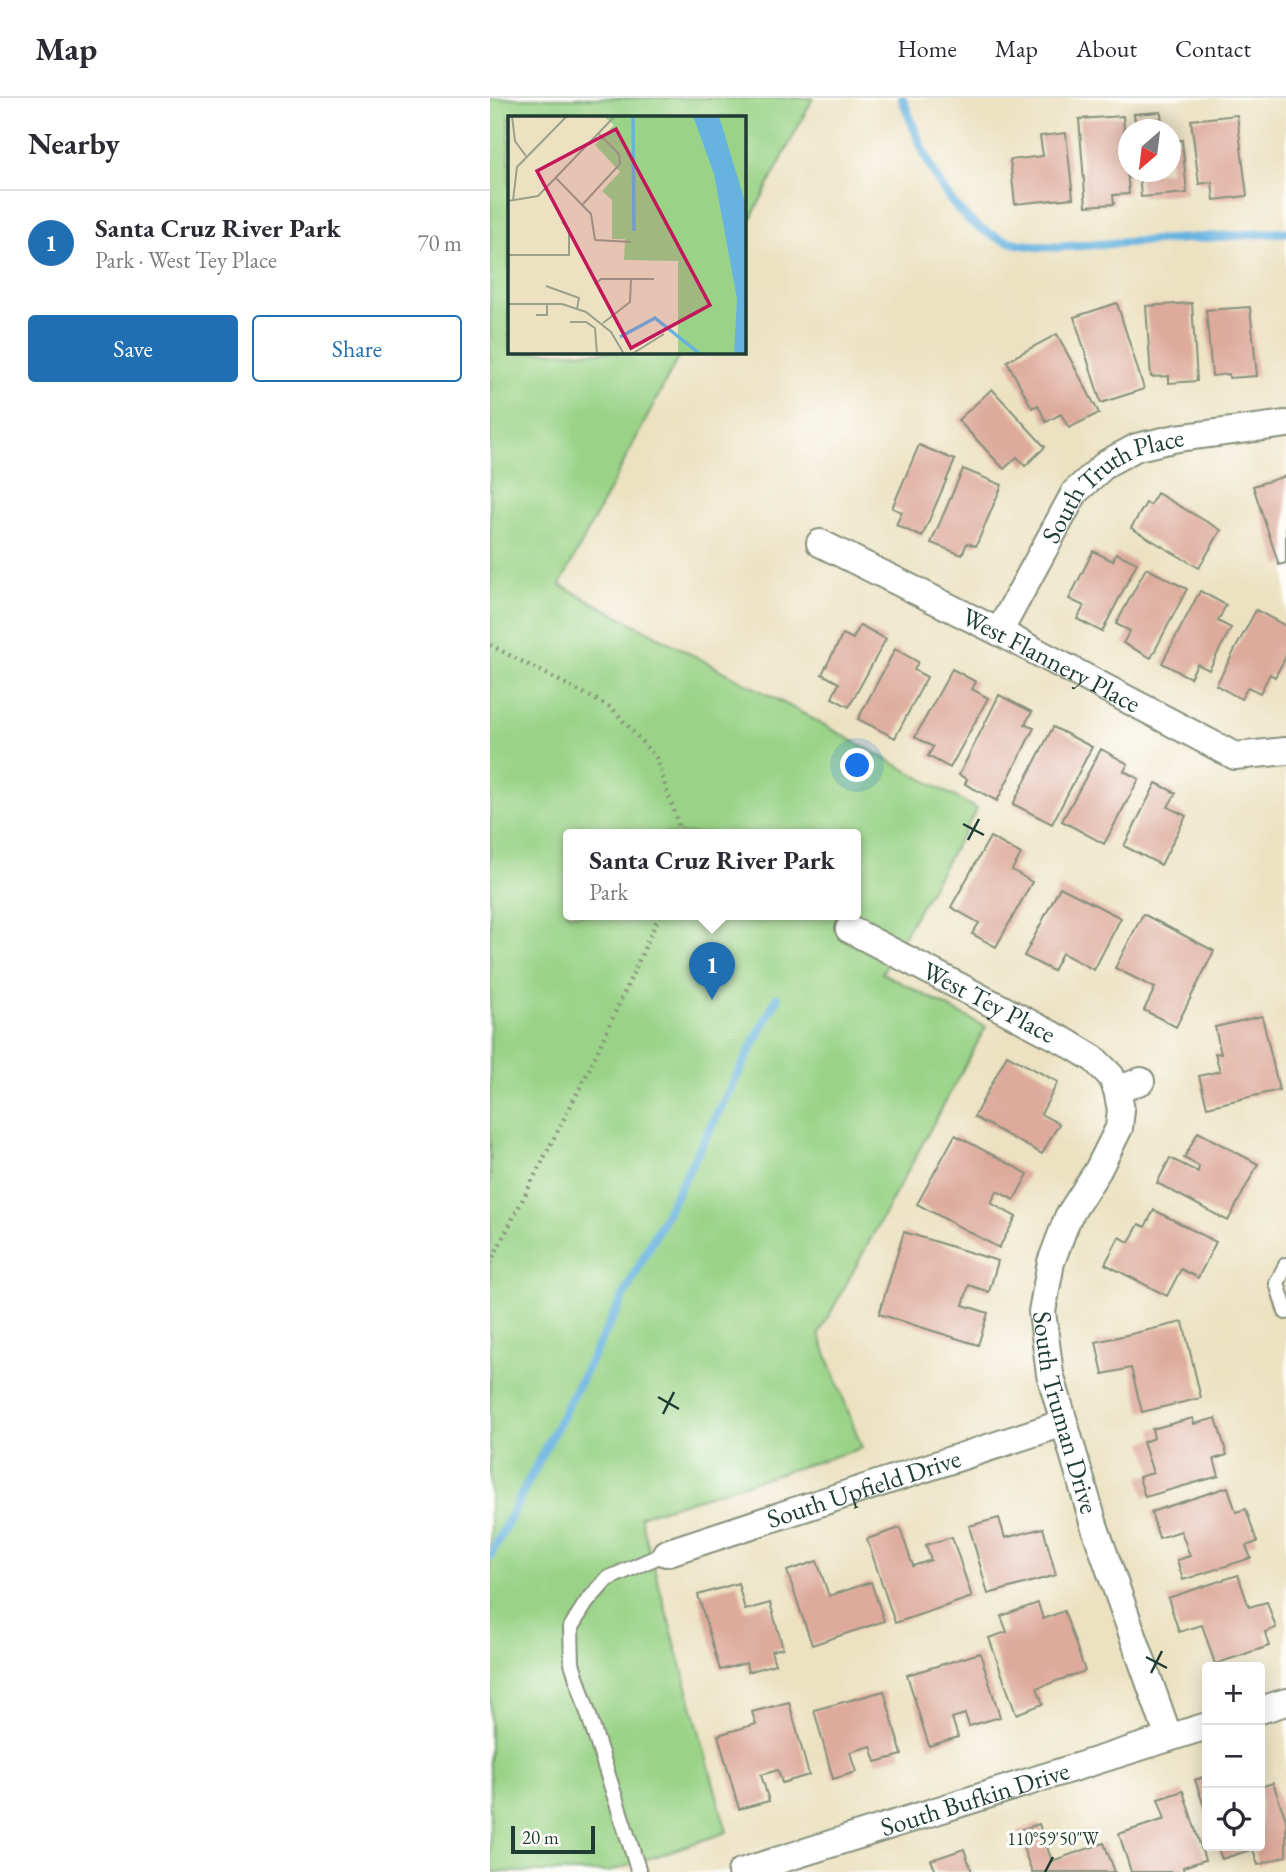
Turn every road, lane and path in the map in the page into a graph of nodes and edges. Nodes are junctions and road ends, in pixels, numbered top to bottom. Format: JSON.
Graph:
{"nodes":[{"id":1,"x":1286,"y":424,"type":"edge"},
{"id":2,"x":820,"y":543,"type":"dead end"},
{"id":3,"x":999,"y":632,"type":"junction"},
{"id":4,"x":490,"y":645,"type":"edge"},
{"id":5,"x":1286,"y":751,"type":"edge"},
{"id":6,"x":677,"y":829,"type":"edge"},
{"id":7,"x":657,"y":920,"type":"edge"},
{"id":8,"x":849,"y":929,"type":"dead end"},
{"id":9,"x":1129,"y":1086,"type":"joint"},
{"id":10,"x":490,"y":1263,"type":"edge"},
{"id":11,"x":1286,"y":1265,"type":"edge"},
{"id":12,"x":1286,"y":1312,"type":"edge"},
{"id":13,"x":1064,"y":1423,"type":"junction"},
{"id":14,"x":666,"y":1553,"type":"joint"},
{"id":15,"x":1286,"y":1702,"type":"edge"},
{"id":16,"x":1265,"y":1708,"type":"edge"},
{"id":17,"x":1202,"y":1728,"type":"edge"},
{"id":18,"x":1169,"y":1738,"type":"junction"},
{"id":19,"x":639,"y":1872,"type":"edge"},
{"id":20,"x":741,"y":1872,"type":"edge"}],
"edges":[{"from":1,"to":3,"type":"street","name":"South Truth Place"},
{"from":2,"to":3,"type":"street","name":"West Flannery Place"},
{"from":3,"to":5,"type":"street","name":"West Flannery Place"},
{"from":4,"to":6,"type":"path"},
{"from":7,"to":10,"type":"path"},
{"from":8,"to":9,"type":"street","name":"West Tey Place"},
{"from":9,"to":13,"type":"street","name":"South Truman Drive"},
{"from":11,"to":12,"type":"lane"},
{"from":13,"to":14,"type":"street","name":"South Upfield Drive"},
{"from":13,"to":18,"type":"street","name":"South Truman Drive"},
{"from":14,"to":19,"type":"lane"},
{"from":15,"to":16,"type":"street"},
{"from":17,"to":18,"type":"street","name":"South Bufkin Drive"},
{"from":18,"to":20,"type":"street","name":"South Bufkin Drive"}]}
